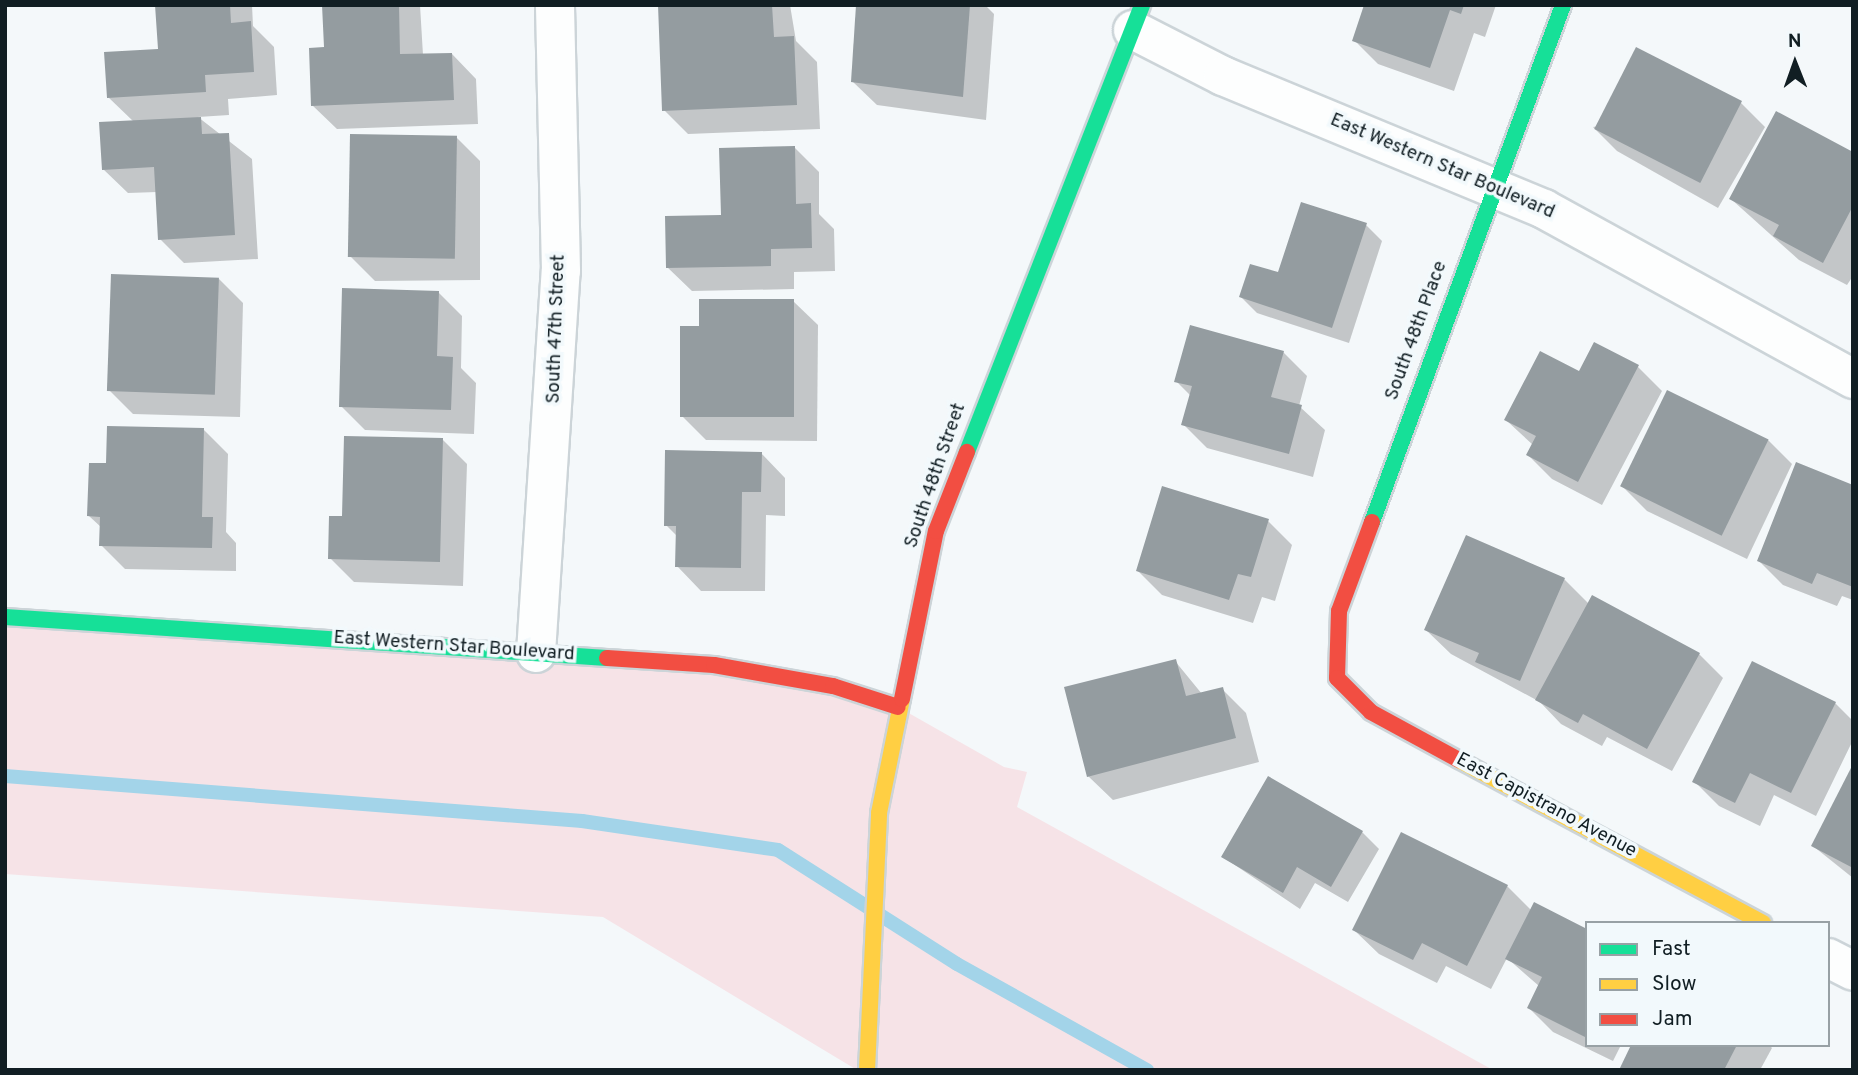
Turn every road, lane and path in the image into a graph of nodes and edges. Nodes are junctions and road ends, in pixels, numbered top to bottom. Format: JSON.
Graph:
{"nodes":[{"id":1,"x":555,"y":5,"type":"edge"},
{"id":2,"x":1563,"y":5,"type":"edge"},
{"id":3,"x":1138,"y":18,"type":"edge"},
{"id":4,"x":1492,"y":186,"type":"junction"},
{"id":5,"x":1853,"y":379,"type":"edge"},
{"id":6,"x":5,"y":617,"type":"edge"},
{"id":7,"x":536,"y":653,"type":"junction"},
{"id":8,"x":1337,"y":678,"type":"joint"},
{"id":9,"x":898,"y":707,"type":"junction"},
{"id":10,"x":1759,"y":921,"type":"edge"},
{"id":11,"x":1830,"y":959,"type":"edge"},
{"id":12,"x":1853,"y":971,"type":"edge"},
{"id":13,"x":867,"y":1070,"type":"edge"}],
"edges":[{"from":1,"to":7,"type":"street","name":"South 47th Street"},
{"from":2,"to":4,"type":"street","name":"South 48th Place"},
{"from":3,"to":4,"type":"street","name":"East Western Star Boulevard"},
{"from":3,"to":9,"type":"street","name":"South 48th Street"},
{"from":4,"to":5,"type":"street","name":"East Western Star Boulevard"},
{"from":4,"to":8,"type":"street","name":"South 48th Place"},
{"from":6,"to":7,"type":"street","name":"East Western Star Boulevard"},
{"from":7,"to":9,"type":"street","name":"East Western Star Boulevard"},
{"from":8,"to":10,"type":"street","name":"East Capistrano Avenue"},
{"from":9,"to":13,"type":"street","name":"South 48th Street"},
{"from":11,"to":12,"type":"street"}]}
